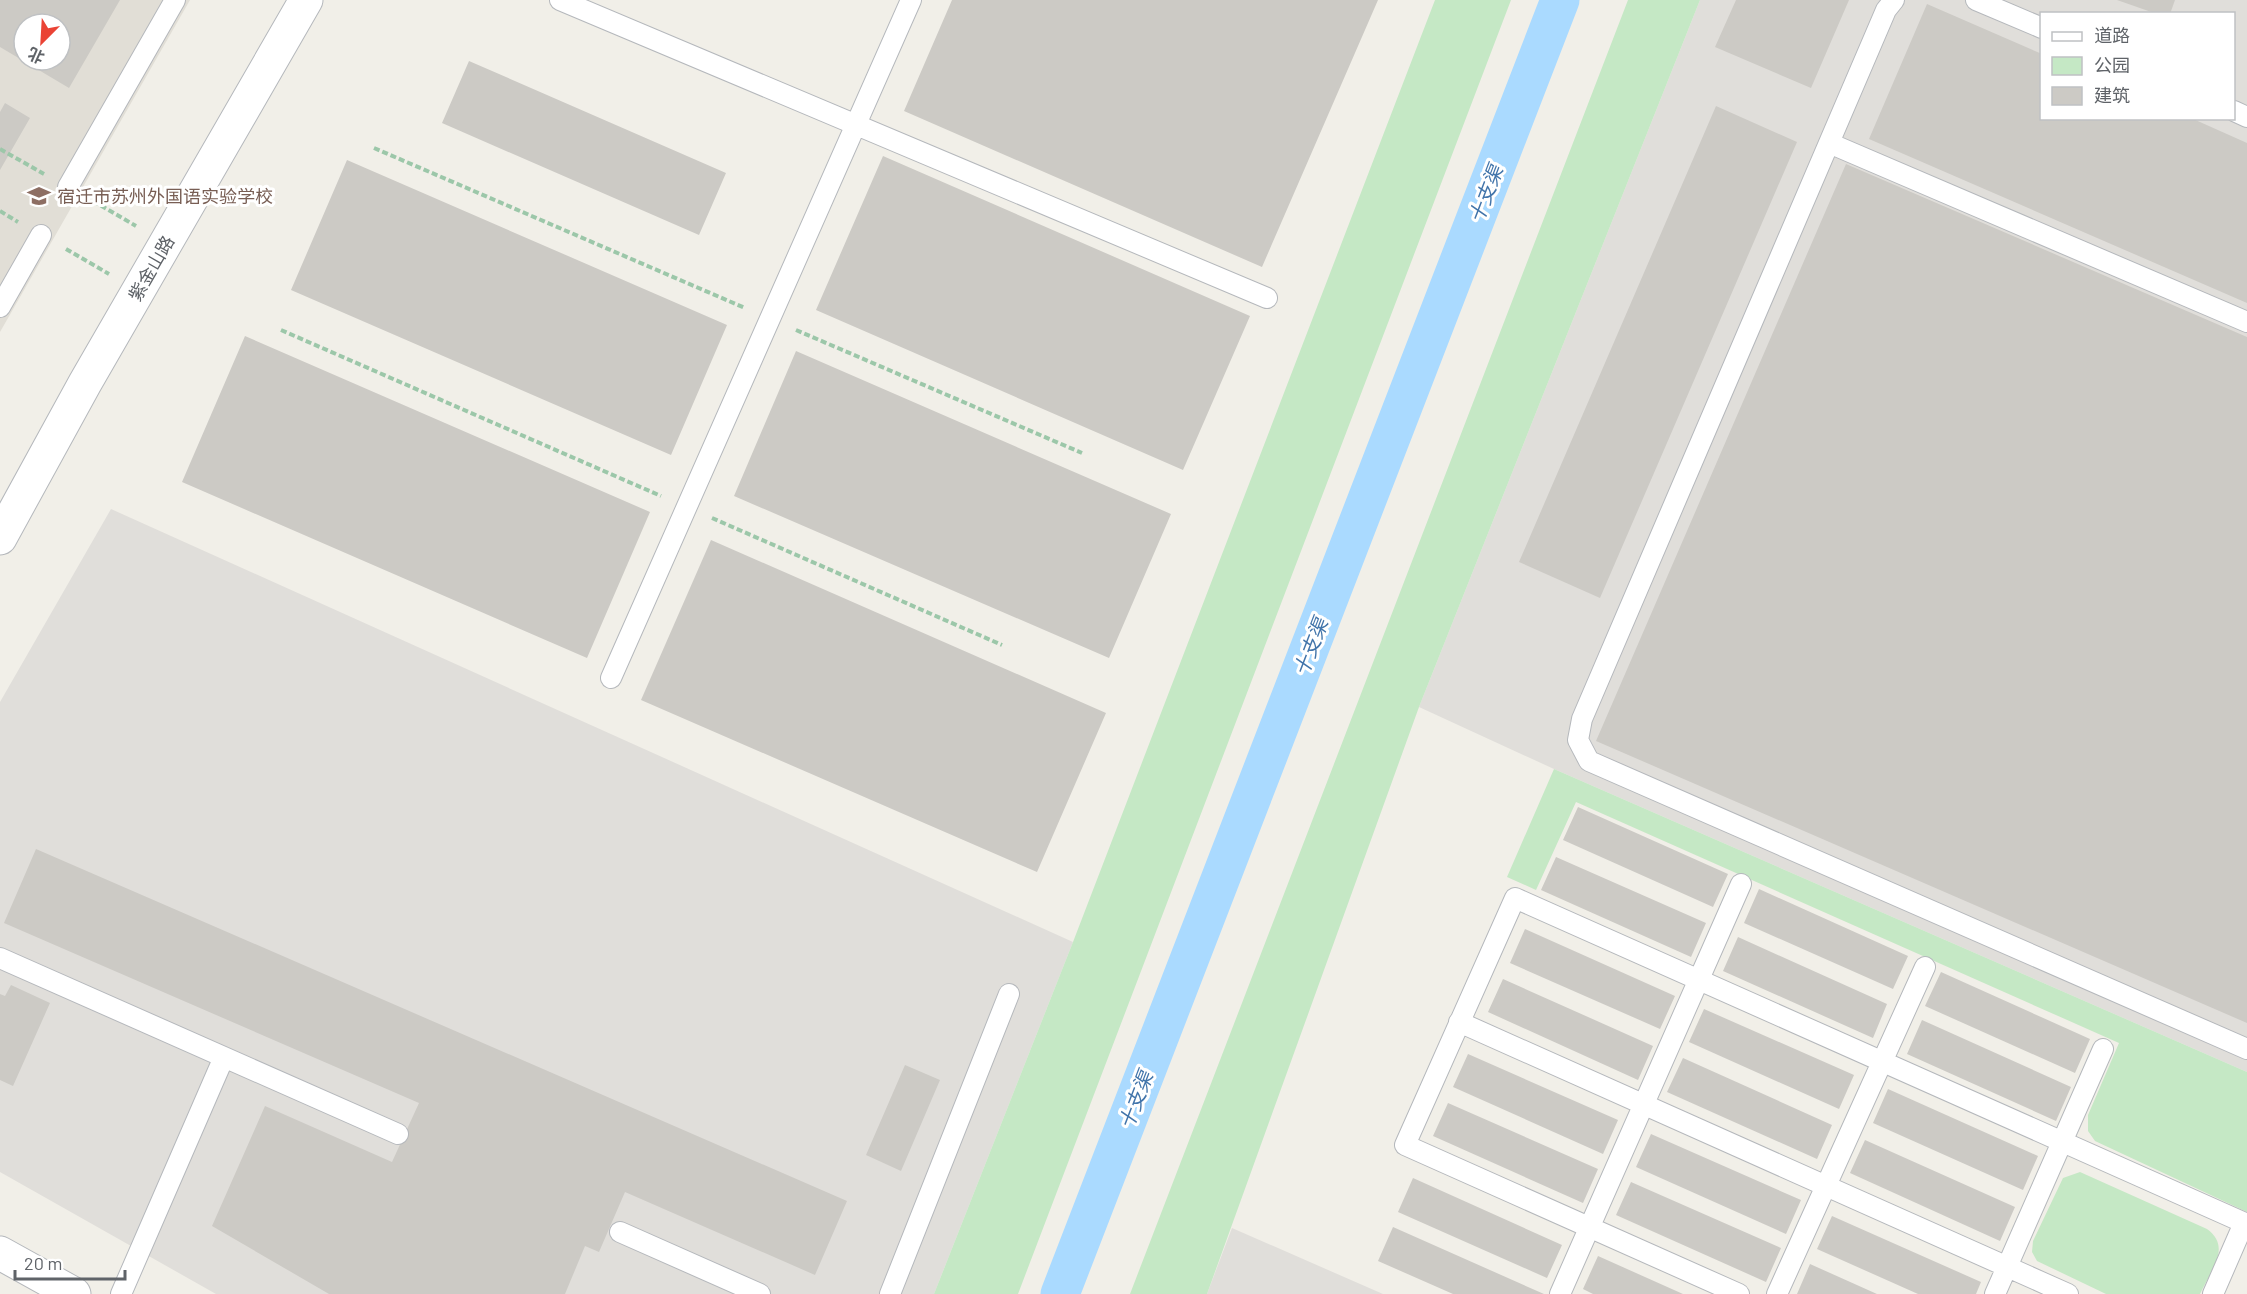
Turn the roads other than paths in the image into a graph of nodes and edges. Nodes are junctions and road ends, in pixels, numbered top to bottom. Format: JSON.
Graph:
{"nodes":[{"id":1,"x":175,"y":0,"type":"edge"},
{"id":2,"x":306,"y":0,"type":"edge"},
{"id":3,"x":560,"y":0,"type":"edge"},
{"id":4,"x":911,"y":0,"type":"edge"},
{"id":5,"x":1894,"y":0,"type":"edge"},
{"id":6,"x":1976,"y":0,"type":"edge"},
{"id":7,"x":2040,"y":27,"type":"edge"},
{"id":8,"x":856,"y":125,"type":"junction"},
{"id":9,"x":1829,"y":143,"type":"junction"},
{"id":10,"x":68,"y":187,"type":"dead end"},
{"id":11,"x":41,"y":235,"type":"dead end"},
{"id":12,"x":1267,"y":298,"type":"dead end"},
{"id":13,"x":0,"y":308,"type":"edge"},
{"id":14,"x":2247,"y":322,"type":"edge"},
{"id":15,"x":0,"y":537,"type":"edge"},
{"id":16,"x":611,"y":678,"type":"dead end"},
{"id":17,"x":1741,"y":884,"type":"dead end"},
{"id":18,"x":0,"y":958,"type":"edge"},
{"id":19,"x":1925,"y":967,"type":"dead end"},
{"id":20,"x":1699,"y":980,"type":"junction"},
{"id":21,"x":1009,"y":994,"type":"dead end"},
{"id":22,"x":1460,"y":1022,"type":"junction"},
{"id":23,"x":2103,"y":1049,"type":"dead end"},
{"id":24,"x":2247,"y":1049,"type":"edge"},
{"id":25,"x":224,"y":1057,"type":"junction"},
{"id":26,"x":1882,"y":1062,"type":"junction"},
{"id":27,"x":1644,"y":1105,"type":"junction"},
{"id":28,"x":398,"y":1134,"type":"dead end"},
{"id":29,"x":2062,"y":1142,"type":"junction"},
{"id":30,"x":1826,"y":1186,"type":"junction"},
{"id":31,"x":2246,"y":1224,"type":"edge"},
{"id":32,"x":1590,"y":1227,"type":"junction"},
{"id":33,"x":620,"y":1232,"type":"dead end"},
{"id":34,"x":0,"y":1253,"type":"edge"},
{"id":35,"x":2007,"y":1267,"type":"junction"},
{"id":36,"x":74,"y":1294,"type":"edge"},
{"id":37,"x":121,"y":1294,"type":"edge"},
{"id":38,"x":760,"y":1294,"type":"edge"},
{"id":39,"x":890,"y":1294,"type":"edge"},
{"id":40,"x":1560,"y":1294,"type":"edge"},
{"id":41,"x":1739,"y":1294,"type":"edge"},
{"id":42,"x":1777,"y":1294,"type":"edge"},
{"id":43,"x":1995,"y":1294,"type":"edge"},
{"id":44,"x":2068,"y":1294,"type":"edge"},
{"id":45,"x":2212,"y":1294,"type":"edge"}],
"edges":[{"from":1,"to":10,"type":"lane"},
{"from":2,"to":15,"type":"street","name":"紫金山路"},
{"from":3,"to":8,"type":"lane"},
{"from":4,"to":8,"type":"lane"},
{"from":5,"to":9,"type":"lane"},
{"from":6,"to":7,"type":"lane"},
{"from":8,"to":12,"type":"lane"},
{"from":8,"to":16,"type":"lane"},
{"from":9,"to":14,"type":"lane"},
{"from":9,"to":24,"type":"lane"},
{"from":11,"to":13,"type":"lane"},
{"from":17,"to":20,"type":"lane"},
{"from":18,"to":25,"type":"lane"},
{"from":19,"to":26,"type":"lane"},
{"from":20,"to":22,"type":"lane"},
{"from":20,"to":26,"type":"lane"},
{"from":20,"to":27,"type":"lane"},
{"from":21,"to":39,"type":"lane"},
{"from":22,"to":27,"type":"lane"},
{"from":22,"to":32,"type":"lane"},
{"from":23,"to":29,"type":"lane"},
{"from":25,"to":28,"type":"lane"},
{"from":25,"to":37,"type":"lane"},
{"from":26,"to":29,"type":"lane"},
{"from":26,"to":30,"type":"lane"},
{"from":27,"to":30,"type":"lane"},
{"from":27,"to":32,"type":"lane"},
{"from":29,"to":31,"type":"lane"},
{"from":29,"to":35,"type":"lane"},
{"from":30,"to":35,"type":"lane"},
{"from":30,"to":42,"type":"lane"},
{"from":31,"to":45,"type":"lane"},
{"from":32,"to":40,"type":"lane"},
{"from":32,"to":41,"type":"lane"},
{"from":33,"to":38,"type":"lane"},
{"from":34,"to":36,"type":"street"},
{"from":35,"to":43,"type":"lane"},
{"from":35,"to":44,"type":"lane"}]}
